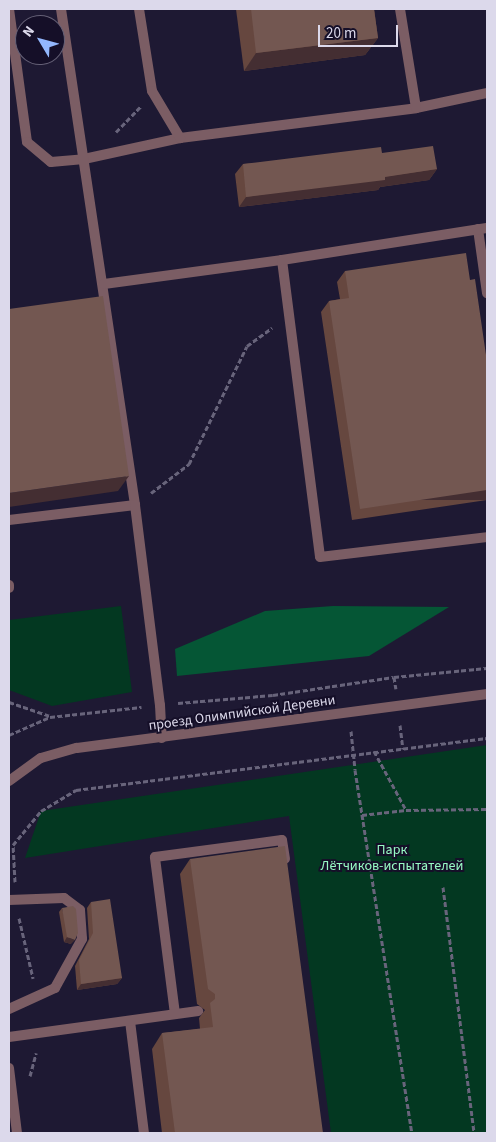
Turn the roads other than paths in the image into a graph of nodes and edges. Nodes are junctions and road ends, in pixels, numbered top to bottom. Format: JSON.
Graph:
{"nodes":[{"id":1,"x":9,"y":9,"type":"edge"},
{"id":2,"x":61,"y":9,"type":"edge"},
{"id":3,"x":139,"y":9,"type":"edge"},
{"id":4,"x":400,"y":9,"type":"edge"},
{"id":5,"x":487,"y":93,"type":"edge"},
{"id":6,"x":416,"y":108,"type":"junction"},
{"id":7,"x":180,"y":138,"type":"junction"},
{"id":8,"x":84,"y":159,"type":"junction"},
{"id":9,"x":482,"y":228,"type":"edge"},
{"id":10,"x":282,"y":260,"type":"junction"},
{"id":11,"x":104,"y":284,"type":"junction"},
{"id":12,"x":487,"y":293,"type":"edge"},
{"id":13,"x":135,"y":505,"type":"junction"},
{"id":14,"x":9,"y":520,"type":"edge"},
{"id":15,"x":487,"y":537,"type":"edge"},
{"id":16,"x":487,"y":694,"type":"edge"},
{"id":17,"x":162,"y":738,"type":"junction"},
{"id":18,"x":9,"y":781,"type":"edge"},
{"id":19,"x":286,"y":870,"type":"edge"},
{"id":20,"x":12,"y":900,"type":"edge"},
{"id":21,"x":9,"y":1009,"type":"edge"},
{"id":22,"x":198,"y":1011,"type":"dead end"},
{"id":23,"x":175,"y":1014,"type":"junction"},
{"id":24,"x":130,"y":1021,"type":"junction"},
{"id":25,"x":9,"y":1037,"type":"edge"},
{"id":26,"x":9,"y":1068,"type":"edge"},
{"id":27,"x":17,"y":1133,"type":"edge"},
{"id":28,"x":144,"y":1133,"type":"edge"}],
"edges":[{"from":1,"to":8,"type":"street"},
{"from":2,"to":8,"type":"street"},
{"from":3,"to":7,"type":"street"},
{"from":4,"to":6,"type":"street"},
{"from":5,"to":6,"type":"street"},
{"from":6,"to":7,"type":"street"},
{"from":7,"to":8,"type":"street"},
{"from":8,"to":11,"type":"street"},
{"from":9,"to":10,"type":"street"},
{"from":9,"to":12,"type":"street"},
{"from":10,"to":11,"type":"street"},
{"from":10,"to":15,"type":"street"},
{"from":11,"to":13,"type":"street"},
{"from":13,"to":14,"type":"street"},
{"from":13,"to":17,"type":"street"},
{"from":16,"to":17,"type":"street","name":"проезд Олимпийской Деревни"},
{"from":17,"to":18,"type":"street","name":"проезд Олимпийской Деревни"},
{"from":19,"to":23,"type":"street"},
{"from":20,"to":21,"type":"street"},
{"from":22,"to":23,"type":"street"},
{"from":23,"to":24,"type":"street"},
{"from":24,"to":25,"type":"street"},
{"from":24,"to":28,"type":"street"},
{"from":26,"to":27,"type":"street"}]}
